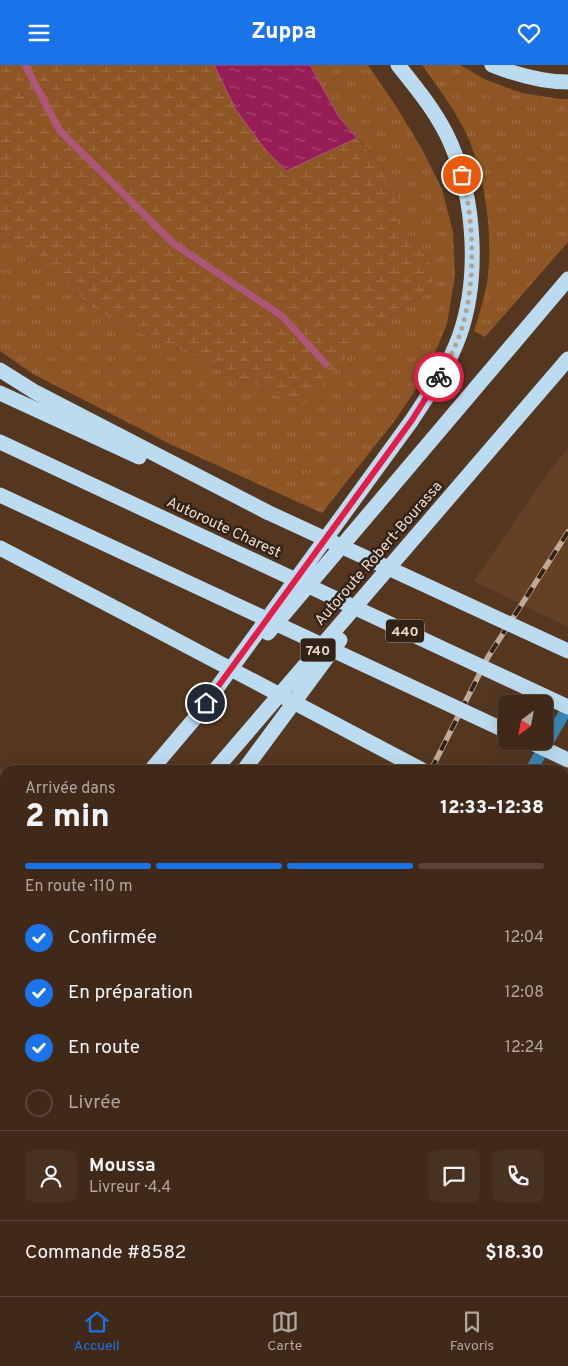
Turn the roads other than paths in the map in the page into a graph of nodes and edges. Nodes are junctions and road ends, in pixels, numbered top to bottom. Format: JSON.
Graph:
{"nodes":[{"id":1,"x":398,"y":65,"type":"edge"},
{"id":2,"x":404,"y":65,"type":"edge"},
{"id":3,"x":492,"y":65,"type":"edge"},
{"id":4,"x":568,"y":82,"type":"edge"},
{"id":5,"x":419,"y":91,"type":"junction"},
{"id":6,"x":568,"y":279,"type":"edge"},
{"id":7,"x":568,"y":359,"type":"edge"},
{"id":8,"x":0,"y":370,"type":"edge"},
{"id":9,"x":0,"y":393,"type":"edge"},
{"id":10,"x":0,"y":442,"type":"edge"},
{"id":11,"x":0,"y":495,"type":"edge"},
{"id":12,"x":266,"y":512,"type":"junction"},
{"id":13,"x":421,"y":530,"type":"junction"},
{"id":14,"x":0,"y":548,"type":"edge"},
{"id":15,"x":0,"y":553,"type":"edge"},
{"id":16,"x":32,"y":565,"type":"junction"},
{"id":17,"x":568,"y":651,"type":"edge"},
{"id":18,"x":568,"y":707,"type":"edge"},
{"id":19,"x":195,"y":718,"type":"junction"},
{"id":20,"x":498,"y":727,"type":"edge"},
{"id":21,"x":547,"y":750,"type":"edge"},
{"id":22,"x":568,"y":760,"type":"edge"},
{"id":23,"x":155,"y":765,"type":"edge"},
{"id":24,"x":219,"y":765,"type":"edge"},
{"id":25,"x":248,"y":765,"type":"edge"},
{"id":26,"x":413,"y":765,"type":"edge"},
{"id":27,"x":534,"y":765,"type":"edge"}],
"edges":[{"from":1,"to":5,"type":"highway"},
{"from":2,"to":5,"type":"highway"},
{"from":3,"to":4,"type":"highway"},
{"from":5,"to":19,"type":"highway"},
{"from":6,"to":19,"type":"highway","name":"Autoroute Robert-Bourassa"},
{"from":7,"to":13,"type":"highway","name":"Autoroute Robert-Bourassa","number":"740"},
{"from":8,"to":12,"type":"highway"},
{"from":9,"to":12,"type":"highway"},
{"from":10,"to":18,"type":"highway","name":"Autoroute Charest","number":"440","bridge":true},
{"from":11,"to":20,"type":"highway","bridge":true},
{"from":12,"to":17,"type":"highway","bridge":true},
{"from":13,"to":24,"type":"highway","name":"Autoroute Robert-Bourassa","number":"740"},
{"from":13,"to":25,"type":"highway"},
{"from":14,"to":16,"type":"highway"},
{"from":15,"to":16,"type":"highway"},
{"from":16,"to":26,"type":"highway","bridge":true},
{"from":18,"to":27,"type":"street"},
{"from":19,"to":23,"type":"highway","name":"Autoroute Robert-Bourassa"},
{"from":21,"to":22,"type":"highway","bridge":true}]}
